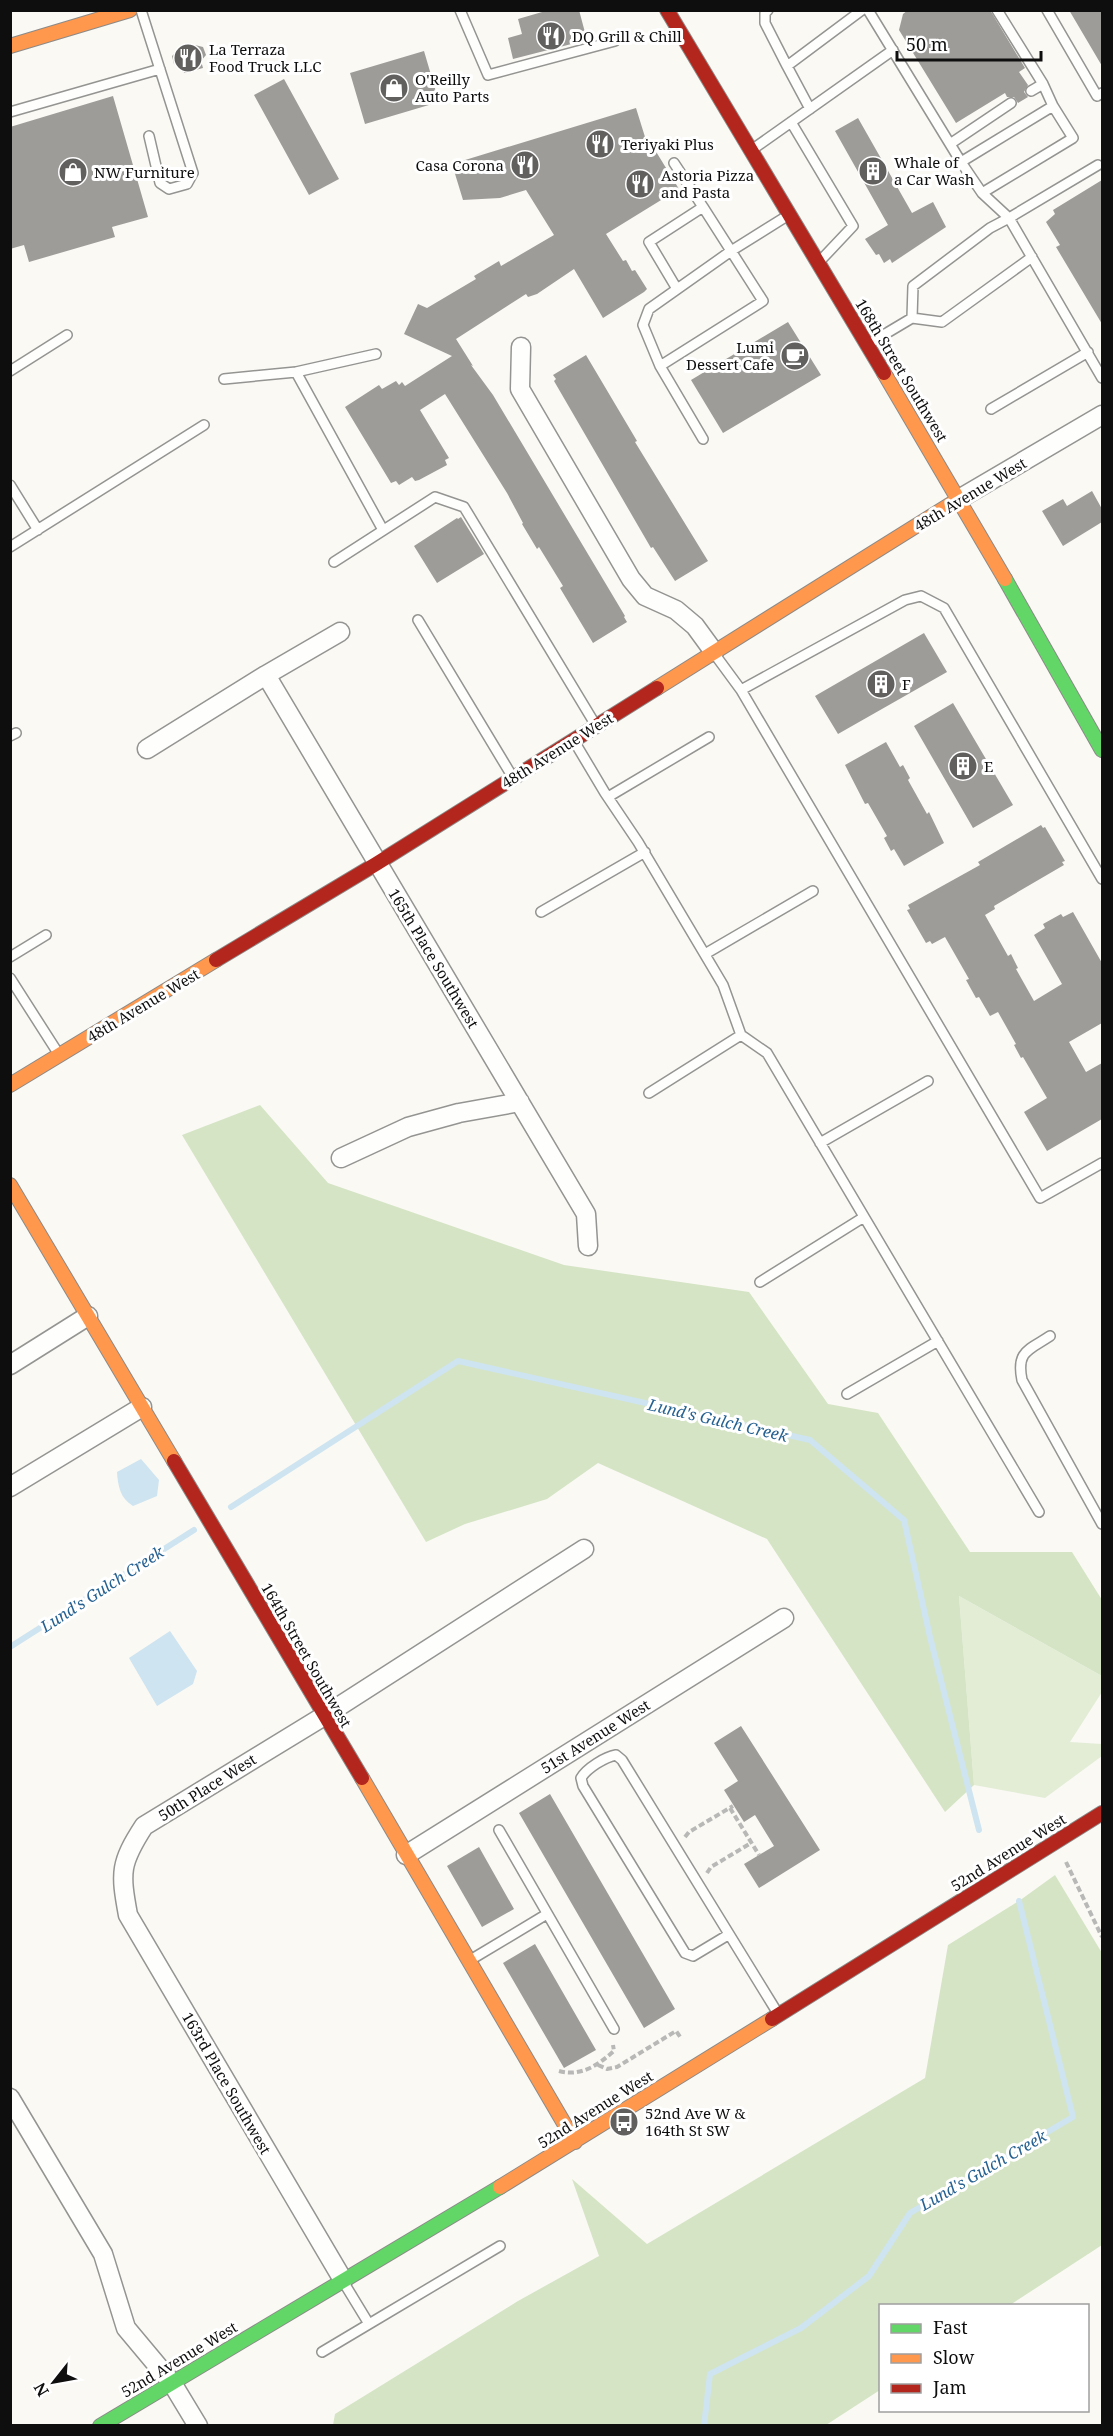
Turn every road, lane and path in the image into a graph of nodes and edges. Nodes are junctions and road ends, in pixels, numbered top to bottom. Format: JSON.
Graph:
{"nodes":[{"id":1,"x":130,"y":10,"type":"edge"},
{"id":2,"x":141,"y":10,"type":"edge"},
{"id":3,"x":460,"y":10,"type":"edge"},
{"id":4,"x":667,"y":10,"type":"edge"},
{"id":5,"x":768,"y":10,"type":"edge"},
{"id":6,"x":862,"y":10,"type":"edge"},
{"id":7,"x":868,"y":10,"type":"edge"},
{"id":8,"x":998,"y":10,"type":"edge"},
{"id":9,"x":1047,"y":10,"type":"edge"},
{"id":10,"x":615,"y":41,"type":"dead end"},
{"id":11,"x":10,"y":45,"type":"edge"},
{"id":12,"x":893,"y":50,"type":"junction"},
{"id":13,"x":787,"y":66,"type":"junction"},
{"id":14,"x":160,"y":69,"type":"junction"},
{"id":15,"x":1043,"y":84,"type":"junction"},
{"id":16,"x":1031,"y":91,"type":"dead end"},
{"id":17,"x":1102,"y":93,"type":"edge"},
{"id":18,"x":1011,"y":104,"type":"dead end"},
{"id":19,"x":1053,"y":106,"type":"junction"},
{"id":20,"x":810,"y":109,"type":"junction"},
{"id":21,"x":10,"y":112,"type":"edge"},
{"id":22,"x":791,"y":122,"type":"junction"},
{"id":23,"x":148,"y":136,"type":"dead end"},
{"id":24,"x":950,"y":144,"type":"junction"},
{"id":25,"x":751,"y":151,"type":"junction"},
{"id":26,"x":961,"y":162,"type":"junction"},
{"id":27,"x":674,"y":163,"type":"dead end"},
{"id":28,"x":1098,"y":165,"type":"dead end"},
{"id":29,"x":982,"y":193,"type":"junction"},
{"id":30,"x":703,"y":207,"type":"junction"},
{"id":31,"x":790,"y":215,"type":"junction"},
{"id":32,"x":1009,"y":218,"type":"junction"},
{"id":33,"x":731,"y":251,"type":"junction"},
{"id":34,"x":1032,"y":257,"type":"junction"},
{"id":35,"x":818,"y":263,"type":"junction"},
{"id":36,"x":677,"y":289,"type":"junction"},
{"id":37,"x":912,"y":318,"type":"junction"},
{"id":38,"x":67,"y":335,"type":"dead end"},
{"id":39,"x":867,"y":345,"type":"junction"},
{"id":40,"x":521,"y":347,"type":"dead end"},
{"id":41,"x":1088,"y":352,"type":"junction"},
{"id":42,"x":376,"y":354,"type":"dead end"},
{"id":43,"x":660,"y":366,"type":"junction"},
{"id":44,"x":10,"y":370,"type":"edge"},
{"id":45,"x":296,"y":372,"type":"junction"},
{"id":46,"x":1102,"y":378,"type":"edge"},
{"id":47,"x":224,"y":379,"type":"dead end"},
{"id":48,"x":991,"y":409,"type":"dead end"},
{"id":49,"x":1102,"y":415,"type":"edge"},
{"id":50,"x":204,"y":425,"type":"dead end"},
{"id":51,"x":703,"y":439,"type":"dead end"},
{"id":52,"x":10,"y":485,"type":"edge"},
{"id":53,"x":959,"y":499,"type":"junction"},
{"id":54,"x":38,"y":530,"type":"junction"},
{"id":55,"x":383,"y":531,"type":"junction"},
{"id":56,"x":10,"y":547,"type":"edge"},
{"id":57,"x":334,"y":562,"type":"dead end"},
{"id":58,"x":418,"y":620,"type":"dead end"},
{"id":59,"x":340,"y":632,"type":"dead end"},
{"id":60,"x":714,"y":652,"type":"junction"},
{"id":61,"x":266,"y":675,"type":"junction"},
{"id":62,"x":741,"y":690,"type":"junction"},
{"id":63,"x":597,"y":726,"type":"junction"},
{"id":64,"x":710,"y":737,"type":"dead end"},
{"id":65,"x":574,"y":740,"type":"junction"},
{"id":66,"x":147,"y":749,"type":"dead end"},
{"id":67,"x":1102,"y":750,"type":"edge"},
{"id":68,"x":513,"y":778,"type":"junction"},
{"id":69,"x":608,"y":797,"type":"junction"},
{"id":70,"x":645,"y":852,"type":"junction"},
{"id":71,"x":376,"y":864,"type":"junction"},
{"id":72,"x":1102,"y":879,"type":"edge"},
{"id":73,"x":813,"y":891,"type":"dead end"},
{"id":74,"x":541,"y":912,"type":"dead end"},
{"id":75,"x":46,"y":935,"type":"dead end"},
{"id":76,"x":705,"y":954,"type":"junction"},
{"id":77,"x":10,"y":957,"type":"edge"},
{"id":78,"x":10,"y":978,"type":"edge"},
{"id":79,"x":741,"y":1035,"type":"junction"},
{"id":80,"x":59,"y":1056,"type":"junction"},
{"id":81,"x":928,"y":1081,"type":"dead end"},
{"id":82,"x":10,"y":1085,"type":"edge"},
{"id":83,"x":649,"y":1094,"type":"dead end"},
{"id":84,"x":520,"y":1102,"type":"junction"},
{"id":85,"x":820,"y":1143,"type":"junction"},
{"id":86,"x":341,"y":1158,"type":"dead end"},
{"id":87,"x":1102,"y":1163,"type":"edge"},
{"id":88,"x":10,"y":1185,"type":"edge"},
{"id":89,"x":864,"y":1217,"type":"junction"},
{"id":90,"x":588,"y":1246,"type":"dead end"},
{"id":91,"x":760,"y":1282,"type":"dead end"},
{"id":92,"x":88,"y":1316,"type":"junction"},
{"id":93,"x":1050,"y":1336,"type":"dead end"},
{"id":94,"x":938,"y":1341,"type":"junction"},
{"id":95,"x":10,"y":1365,"type":"edge"},
{"id":96,"x":848,"y":1394,"type":"dead end"},
{"id":97,"x":142,"y":1407,"type":"junction"},
{"id":98,"x":10,"y":1487,"type":"edge"},
{"id":99,"x":1040,"y":1512,"type":"dead end"},
{"id":100,"x":1102,"y":1524,"type":"edge"},
{"id":101,"x":584,"y":1549,"type":"dead end"},
{"id":102,"x":784,"y":1618,"type":"dead end"},
{"id":103,"x":324,"y":1716,"type":"junction"},
{"id":104,"x":1102,"y":1813,"type":"edge"},
{"id":105,"x":499,"y":1830,"type":"dead end"},
{"id":106,"x":689,"y":1832,"type":"dead end"},
{"id":107,"x":1056,"y":1842,"type":"junction"},
{"id":108,"x":751,"y":1843,"type":"junction"},
{"id":109,"x":406,"y":1855,"type":"junction"},
{"id":110,"x":759,"y":1855,"type":"dead end"},
{"id":111,"x":711,"y":1868,"type":"dead end"},
{"id":112,"x":122,"y":1882,"type":"joint"},
{"id":113,"x":547,"y":1914,"type":"junction"},
{"id":114,"x":728,"y":1935,"type":"junction"},
{"id":115,"x":1102,"y":1937,"type":"edge"},
{"id":116,"x":470,"y":1960,"type":"junction"},
{"id":117,"x":778,"y":2014,"type":"junction"},
{"id":118,"x":614,"y":2029,"type":"dead end"},
{"id":119,"x":681,"y":2038,"type":"dead end"},
{"id":120,"x":613,"y":2045,"type":"dead end"},
{"id":121,"x":598,"y":2065,"type":"junction"},
{"id":122,"x":558,"y":2071,"type":"dead end"},
{"id":123,"x":10,"y":2098,"type":"edge"},
{"id":124,"x":574,"y":2142,"type":"junction"},
{"id":125,"x":500,"y":2246,"type":"dead end"},
{"id":126,"x":343,"y":2280,"type":"junction"},
{"id":127,"x":369,"y":2324,"type":"junction"},
{"id":128,"x":322,"y":2352,"type":"dead end"},
{"id":129,"x":172,"y":2383,"type":"junction"},
{"id":130,"x":100,"y":2426,"type":"edge"},
{"id":131,"x":198,"y":2426,"type":"edge"}],
"edges":[{"from":1,"to":11,"type":"main road"},
{"from":2,"to":14,"type":"lane"},
{"from":3,"to":10,"type":"lane"},
{"from":4,"to":25,"type":"main road","name":"168th Street Southwest"},
{"from":5,"to":13,"type":"lane"},
{"from":6,"to":13,"type":"lane"},
{"from":7,"to":12,"type":"lane"},
{"from":8,"to":15,"type":"lane"},
{"from":9,"to":17,"type":"lane"},
{"from":12,"to":20,"type":"lane"},
{"from":12,"to":24,"type":"lane"},
{"from":13,"to":20,"type":"lane"},
{"from":14,"to":21,"type":"lane"},
{"from":14,"to":23,"type":"lane"},
{"from":15,"to":16,"type":"lane"},
{"from":15,"to":19,"type":"lane"},
{"from":18,"to":24,"type":"lane"},
{"from":19,"to":26,"type":"lane"},
{"from":19,"to":29,"type":"lane"},
{"from":20,"to":22,"type":"lane"},
{"from":22,"to":25,"type":"lane"},
{"from":22,"to":35,"type":"lane"},
{"from":24,"to":26,"type":"lane"},
{"from":25,"to":31,"type":"main road","name":"168th Street Southwest"},
{"from":26,"to":29,"type":"lane"},
{"from":27,"to":30,"type":"lane"},
{"from":28,"to":32,"type":"lane"},
{"from":29,"to":32,"type":"lane"},
{"from":30,"to":33,"type":"lane"},
{"from":30,"to":36,"type":"lane"},
{"from":31,"to":33,"type":"lane"},
{"from":31,"to":35,"type":"main road","name":"168th Street Southwest"},
{"from":32,"to":34,"type":"lane"},
{"from":32,"to":37,"type":"lane"},
{"from":33,"to":36,"type":"lane"},
{"from":33,"to":43,"type":"lane"},
{"from":34,"to":37,"type":"lane"},
{"from":34,"to":41,"type":"lane"},
{"from":35,"to":39,"type":"main road","name":"168th Street Southwest"},
{"from":36,"to":43,"type":"lane"},
{"from":37,"to":39,"type":"lane"},
{"from":38,"to":44,"type":"lane"},
{"from":39,"to":53,"type":"main road","name":"168th Street Southwest"},
{"from":40,"to":60,"type":"street"},
{"from":41,"to":46,"type":"lane"},
{"from":41,"to":48,"type":"lane"},
{"from":42,"to":45,"type":"lane"},
{"from":43,"to":51,"type":"lane"},
{"from":45,"to":47,"type":"lane"},
{"from":45,"to":55,"type":"lane"},
{"from":49,"to":53,"type":"street","name":"48th Avenue West"},
{"from":50,"to":54,"type":"lane"},
{"from":52,"to":54,"type":"lane"},
{"from":53,"to":60,"type":"main road","name":"48th Avenue West"},
{"from":53,"to":67,"type":"main road","name":"168th Street Southwest"},
{"from":54,"to":56,"type":"lane"},
{"from":55,"to":57,"type":"lane"},
{"from":55,"to":63,"type":"lane"},
{"from":58,"to":68,"type":"lane"},
{"from":59,"to":61,"type":"street"},
{"from":60,"to":62,"type":"lane"},
{"from":60,"to":63,"type":"main road","name":"48th Avenue West"},
{"from":61,"to":66,"type":"street"},
{"from":61,"to":71,"type":"street","name":"165th Place Southwest"},
{"from":62,"to":72,"type":"lane"},
{"from":62,"to":87,"type":"lane"},
{"from":63,"to":65,"type":"main road","name":"48th Avenue West"},
{"from":64,"to":69,"type":"lane"},
{"from":65,"to":68,"type":"main road","name":"48th Avenue West"},
{"from":65,"to":69,"type":"lane"},
{"from":68,"to":71,"type":"main road","name":"48th Avenue West"},
{"from":69,"to":70,"type":"lane"},
{"from":70,"to":74,"type":"lane"},
{"from":70,"to":76,"type":"lane"},
{"from":71,"to":80,"type":"main road","name":"48th Avenue West"},
{"from":71,"to":84,"type":"street","name":"165th Place Southwest"},
{"from":73,"to":76,"type":"lane"},
{"from":75,"to":77,"type":"lane"},
{"from":76,"to":79,"type":"lane"},
{"from":78,"to":80,"type":"lane"},
{"from":79,"to":83,"type":"lane"},
{"from":79,"to":85,"type":"lane"},
{"from":80,"to":82,"type":"main road","name":"48th Avenue West"},
{"from":81,"to":85,"type":"lane"},
{"from":84,"to":86,"type":"street"},
{"from":84,"to":90,"type":"street","name":"165th Place Southwest"},
{"from":85,"to":89,"type":"lane"},
{"from":88,"to":92,"type":"main road","name":"164th Street Southwest"},
{"from":89,"to":91,"type":"lane"},
{"from":89,"to":94,"type":"lane"},
{"from":92,"to":95,"type":"street"},
{"from":92,"to":97,"type":"main road","name":"164th Street Southwest"},
{"from":93,"to":100,"type":"lane"},
{"from":94,"to":96,"type":"lane"},
{"from":94,"to":99,"type":"lane"},
{"from":97,"to":98,"type":"street"},
{"from":97,"to":103,"type":"main road","name":"164th Street Southwest"},
{"from":101,"to":103,"type":"street","name":"50th Place West"},
{"from":102,"to":109,"type":"street","name":"51st Avenue West"},
{"from":103,"to":109,"type":"main road","name":"164th Street Southwest"},
{"from":103,"to":112,"type":"street","name":"50th Place West"},
{"from":104,"to":107,"type":"main road","name":"52nd Avenue West"},
{"from":105,"to":113,"type":"lane"},
{"from":106,"to":108,"type":"path"},
{"from":107,"to":115,"type":"path"},
{"from":107,"to":117,"type":"main road","name":"52nd Avenue West"},
{"from":108,"to":110,"type":"path"},
{"from":108,"to":111,"type":"path"},
{"from":109,"to":116,"type":"main road","name":"164th Street Southwest"},
{"from":112,"to":126,"type":"street","name":"163rd Place Southwest"},
{"from":113,"to":116,"type":"lane"},
{"from":113,"to":118,"type":"lane"},
{"from":114,"to":114,"type":"lane"},
{"from":114,"to":117,"type":"lane"},
{"from":116,"to":124,"type":"main road","name":"164th Street Southwest"},
{"from":117,"to":124,"type":"main road","name":"52nd Avenue West"},
{"from":119,"to":121,"type":"path"},
{"from":120,"to":121,"type":"path"},
{"from":121,"to":122,"type":"path"},
{"from":123,"to":129,"type":"street"},
{"from":124,"to":126,"type":"main road","name":"52nd Avenue West"},
{"from":125,"to":127,"type":"lane"},
{"from":126,"to":127,"type":"lane"},
{"from":126,"to":129,"type":"main road","name":"52nd Avenue West"},
{"from":127,"to":128,"type":"lane"},
{"from":129,"to":130,"type":"main road","name":"52nd Avenue West"},
{"from":129,"to":131,"type":"street"}]}
